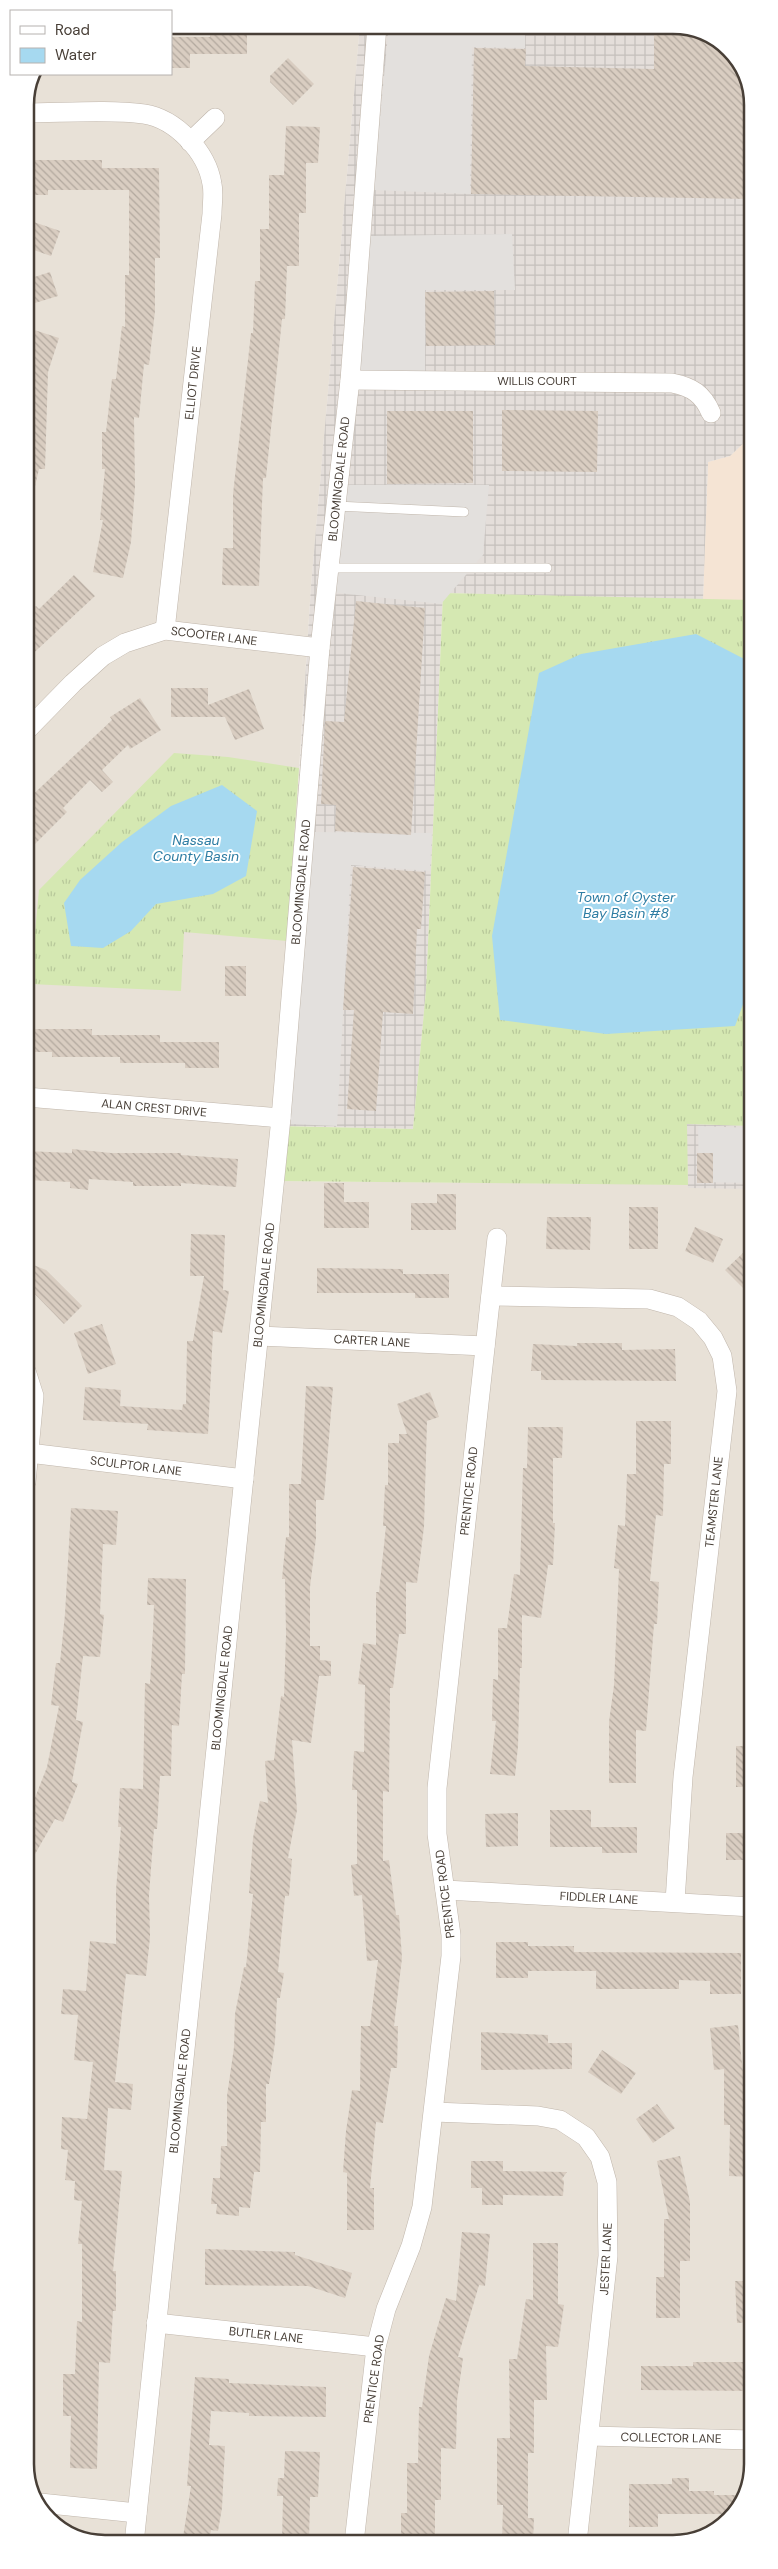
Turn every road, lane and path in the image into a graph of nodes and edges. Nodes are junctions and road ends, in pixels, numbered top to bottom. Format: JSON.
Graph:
{"nodes":[{"id":1,"x":376,"y":34,"type":"edge"},
{"id":2,"x":34,"y":112,"type":"edge"},
{"id":3,"x":215,"y":118,"type":"dead end"},
{"id":4,"x":190,"y":142,"type":"junction"},
{"id":5,"x":350,"y":380,"type":"junction"},
{"id":6,"x":711,"y":413,"type":"dead end"},
{"id":7,"x":336,"y":506,"type":"junction"},
{"id":8,"x":464,"y":512,"type":"dead end"},
{"id":9,"x":329,"y":568,"type":"junction"},
{"id":10,"x":546,"y":568,"type":"dead end"},
{"id":11,"x":165,"y":630,"type":"junction"},
{"id":12,"x":320,"y":648,"type":"junction"},
{"id":13,"x":34,"y":717,"type":"edge"},
{"id":14,"x":34,"y":1098,"type":"edge"},
{"id":15,"x":281,"y":1118,"type":"junction"},
{"id":16,"x":497,"y":1238,"type":"dead end"},
{"id":17,"x":491,"y":1296,"type":"junction"},
{"id":18,"x":259,"y":1336,"type":"junction"},
{"id":19,"x":485,"y":1346,"type":"junction"},
{"id":20,"x":34,"y":1454,"type":"edge"},
{"id":21,"x":244,"y":1479,"type":"junction"},
{"id":22,"x":445,"y":1890,"type":"junction"},
{"id":23,"x":675,"y":1902,"type":"junction"},
{"id":24,"x":744,"y":1906,"type":"edge"},
{"id":25,"x":434,"y":2112,"type":"junction"},
{"id":26,"x":156,"y":2323,"type":"junction"},
{"id":27,"x":376,"y":2348,"type":"junction"},
{"id":28,"x":589,"y":2436,"type":"junction"},
{"id":29,"x":744,"y":2440,"type":"edge"},
{"id":30,"x":46,"y":2504,"type":"edge"},
{"id":31,"x":137,"y":2513,"type":"junction"},
{"id":32,"x":135,"y":2535,"type":"edge"},
{"id":33,"x":355,"y":2535,"type":"edge"},
{"id":34,"x":578,"y":2535,"type":"edge"}],
"edges":[{"from":1,"to":5,"type":"street","name":"BLOOMINGDALE ROAD"},
{"from":2,"to":4,"type":"street","name":"ELLIOT DRIVE"},
{"from":3,"to":4,"type":"street"},
{"from":4,"to":11,"type":"street","name":"ELLIOT DRIVE"},
{"from":5,"to":6,"type":"street","name":"WILLIS COURT"},
{"from":5,"to":7,"type":"street","name":"BLOOMINGDALE ROAD"},
{"from":7,"to":8,"type":"lane"},
{"from":7,"to":9,"type":"street","name":"BLOOMINGDALE ROAD"},
{"from":9,"to":10,"type":"lane"},
{"from":9,"to":12,"type":"street","name":"BLOOMINGDALE ROAD"},
{"from":11,"to":12,"type":"street","name":"SCOOTER LANE"},
{"from":11,"to":13,"type":"street","name":"SCOOTER LANE"},
{"from":12,"to":15,"type":"street","name":"BLOOMINGDALE ROAD"},
{"from":14,"to":15,"type":"street","name":"ALAN CREST DRIVE"},
{"from":15,"to":18,"type":"street","name":"BLOOMINGDALE ROAD"},
{"from":16,"to":17,"type":"street","name":"PRENTICE ROAD"},
{"from":17,"to":19,"type":"street","name":"PRENTICE ROAD"},
{"from":17,"to":23,"type":"street","name":"TEAMSTER LANE"},
{"from":18,"to":19,"type":"street","name":"CARTER LANE"},
{"from":18,"to":21,"type":"street","name":"BLOOMINGDALE ROAD"},
{"from":19,"to":22,"type":"street","name":"PRENTICE ROAD"},
{"from":20,"to":21,"type":"street","name":"SCULPTOR LANE"},
{"from":21,"to":26,"type":"street","name":"BLOOMINGDALE ROAD"},
{"from":22,"to":23,"type":"street","name":"FIDDLER LANE"},
{"from":22,"to":25,"type":"street","name":"PRENTICE ROAD"},
{"from":23,"to":24,"type":"street","name":"FIDDLER LANE"},
{"from":25,"to":27,"type":"street","name":"PRENTICE ROAD"},
{"from":25,"to":28,"type":"street","name":"JESTER LANE"},
{"from":26,"to":27,"type":"street","name":"BUTLER LANE"},
{"from":26,"to":31,"type":"street","name":"BLOOMINGDALE ROAD"},
{"from":27,"to":33,"type":"street","name":"PRENTICE ROAD"},
{"from":28,"to":29,"type":"street","name":"COLLECTOR LANE"},
{"from":28,"to":34,"type":"street","name":"JESTER LANE"},
{"from":30,"to":31,"type":"street"},
{"from":31,"to":32,"type":"street","name":"BLOOMINGDALE ROAD"}]}
